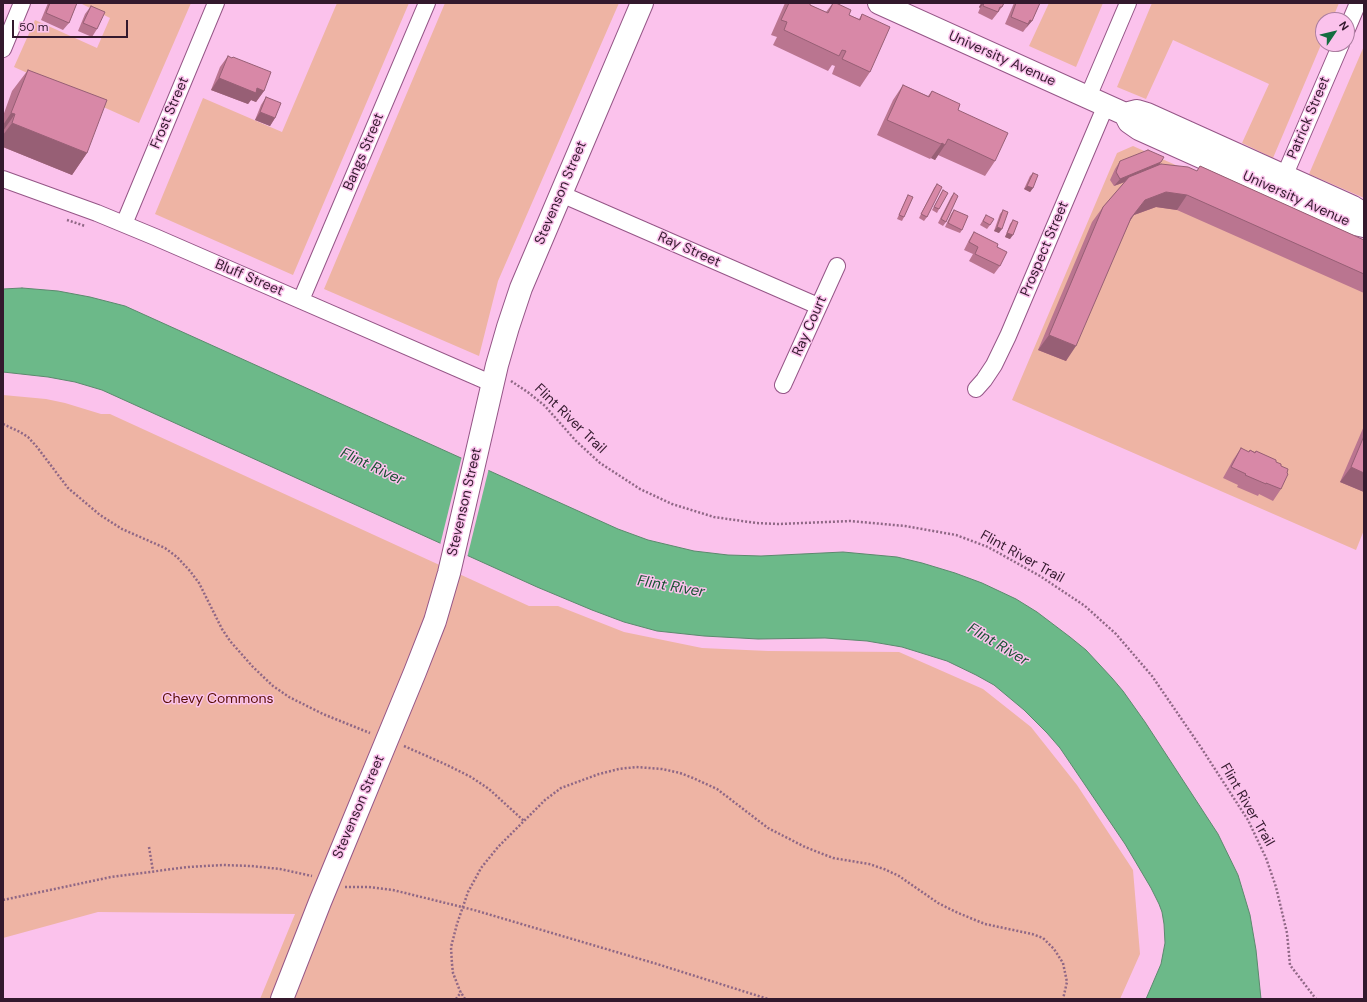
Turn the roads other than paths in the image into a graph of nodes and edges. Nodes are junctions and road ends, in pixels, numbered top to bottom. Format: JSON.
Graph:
{"nodes":[{"id":1,"x":22,"y":3,"type":"edge"},
{"id":2,"x":216,"y":3,"type":"edge"},
{"id":3,"x":427,"y":3,"type":"edge"},
{"id":4,"x":642,"y":3,"type":"edge"},
{"id":5,"x":1128,"y":3,"type":"edge"},
{"id":6,"x":883,"y":4,"type":"edge"},
{"id":7,"x":3,"y":49,"type":"edge"},
{"id":8,"x":1338,"y":52,"type":"edge"},
{"id":9,"x":1106,"y":105,"type":"junction"},
{"id":10,"x":3,"y":179,"type":"edge"},
{"id":11,"x":1281,"y":184,"type":"junction"},
{"id":12,"x":561,"y":194,"type":"junction"},
{"id":13,"x":1364,"y":214,"type":"edge"},
{"id":14,"x":124,"y":224,"type":"junction"},
{"id":15,"x":1364,"y":226,"type":"edge"},
{"id":16,"x":837,"y":266,"type":"dead end"},
{"id":17,"x":301,"y":300,"type":"junction"},
{"id":18,"x":818,"y":306,"type":"junction"},
{"id":19,"x":500,"y":382,"type":"junction"},
{"id":20,"x":783,"y":385,"type":"dead end"},
{"id":21,"x":976,"y":389,"type":"dead end"},
{"id":22,"x":282,"y":999,"type":"edge"}],
"edges":[{"from":1,"to":7,"type":"street"},
{"from":2,"to":14,"type":"street","name":"Frost Street"},
{"from":3,"to":17,"type":"street","name":"Bangs Street"},
{"from":4,"to":12,"type":"street","name":"Stevenson Street"},
{"from":5,"to":9,"type":"street","name":"Prospect Street"},
{"from":6,"to":9,"type":"street","name":"University Avenue"},
{"from":8,"to":11,"type":"street","name":"Patrick Street"},
{"from":9,"to":11,"type":"street","name":"University Avenue"},
{"from":9,"to":21,"type":"street","name":"Prospect Street"},
{"from":10,"to":14,"type":"street","name":"Bluff Street"},
{"from":11,"to":13,"type":"street","name":"University Avenue"},
{"from":11,"to":15,"type":"street","name":"University Avenue"},
{"from":12,"to":18,"type":"street","name":"Ray Street"},
{"from":12,"to":19,"type":"street","name":"Stevenson Street"},
{"from":14,"to":17,"type":"street","name":"Bluff Street"},
{"from":16,"to":18,"type":"street","name":"Ray Court"},
{"from":17,"to":19,"type":"street","name":"Bluff Street"},
{"from":18,"to":20,"type":"street","name":"Ray Court"},
{"from":19,"to":22,"type":"street","name":"Stevenson Street"}]}
